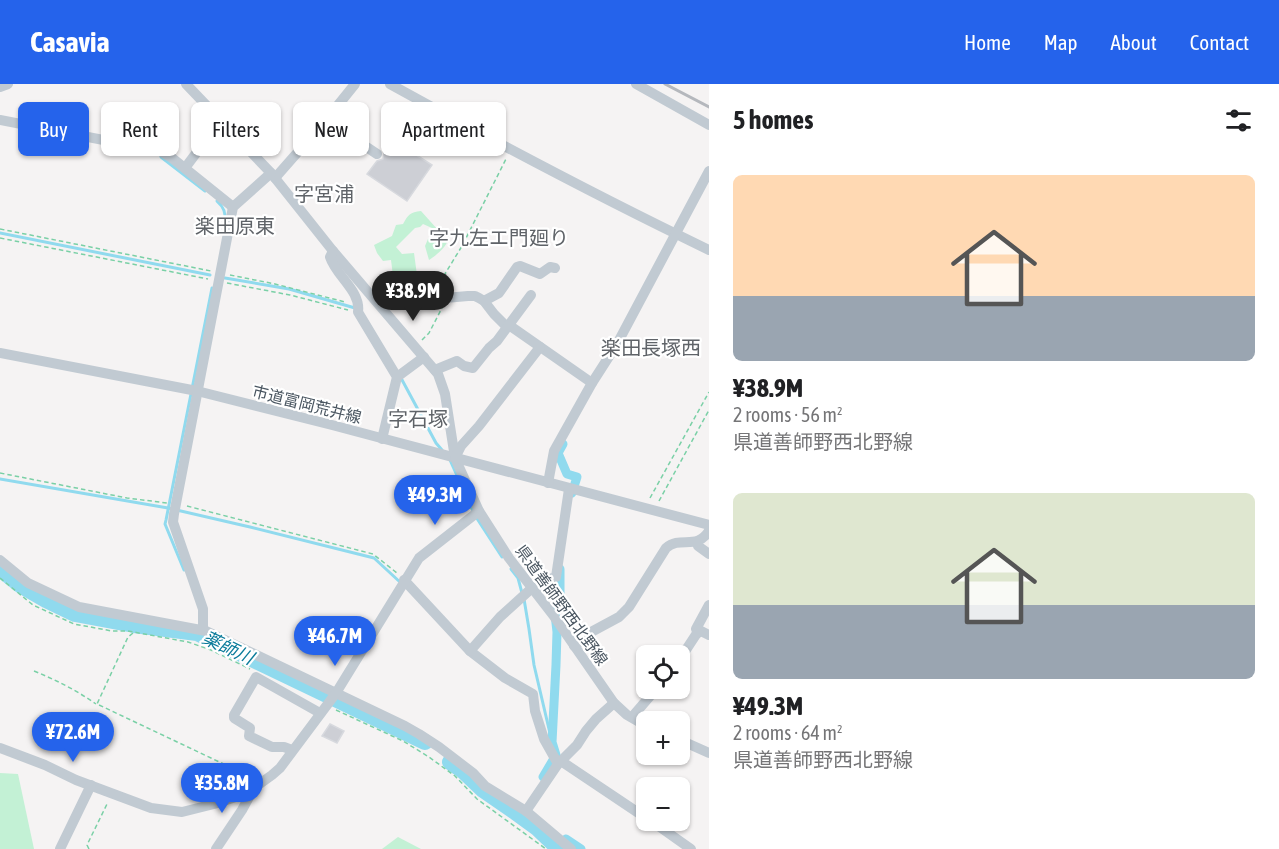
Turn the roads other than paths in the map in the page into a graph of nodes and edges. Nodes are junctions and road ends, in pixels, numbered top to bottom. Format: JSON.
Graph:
{"nodes":[{"id":1,"x":8,"y":84,"type":"edge"},
{"id":2,"x":186,"y":84,"type":"edge"},
{"id":3,"x":355,"y":84,"type":"edge"},
{"id":4,"x":390,"y":84,"type":"edge"},
{"id":5,"x":636,"y":84,"type":"edge"},
{"id":6,"x":0,"y":87,"type":"edge"},
{"id":7,"x":204,"y":102,"type":"edge"},
{"id":8,"x":340,"y":102,"type":"edge"},
{"id":9,"x":0,"y":120,"type":"edge"},
{"id":10,"x":709,"y":125,"type":"edge"},
{"id":11,"x":369,"y":149,"type":"edge"},
{"id":12,"x":377,"y":154,"type":"dead end"},
{"id":13,"x":293,"y":155,"type":"edge"},
{"id":14,"x":194,"y":156,"type":"edge"},
{"id":15,"x":254,"y":156,"type":"edge"},
{"id":16,"x":185,"y":168,"type":"junction"},
{"id":17,"x":709,"y":171,"type":"edge"},
{"id":18,"x":273,"y":176,"type":"junction"},
{"id":19,"x":233,"y":207,"type":"junction"},
{"id":20,"x":678,"y":235,"type":"junction"},
{"id":21,"x":709,"y":250,"type":"edge"},
{"id":22,"x":333,"y":251,"type":"junction"},
{"id":23,"x":555,"y":268,"type":"dead end"},
{"id":24,"x":531,"y":295,"type":"dead end"},
{"id":25,"x":445,"y":298,"type":"road end"},
{"id":26,"x":484,"y":301,"type":"junction"},
{"id":27,"x":508,"y":326,"type":"junction"},
{"id":28,"x":540,"y":347,"type":"junction"},
{"id":29,"x":0,"y":353,"type":"edge"},
{"id":30,"x":424,"y":357,"type":"junction"},
{"id":31,"x":435,"y":370,"type":"junction"},
{"id":32,"x":397,"y":377,"type":"junction"},
{"id":33,"x":592,"y":383,"type":"junction"},
{"id":34,"x":192,"y":390,"type":"junction"},
{"id":35,"x":382,"y":439,"type":"junction"},
{"id":36,"x":455,"y":458,"type":"junction"},
{"id":37,"x":548,"y":483,"type":"junction"},
{"id":38,"x":572,"y":489,"type":"junction"},
{"id":39,"x":475,"y":513,"type":"junction"},
{"id":40,"x":709,"y":525,"type":"edge"},
{"id":41,"x":709,"y":531,"type":"edge"},
{"id":42,"x":697,"y":542,"type":"junction"},
{"id":43,"x":709,"y":554,"type":"edge"},
{"id":44,"x":0,"y":560,"type":"edge"},
{"id":45,"x":402,"y":583,"type":"junction"},
{"id":46,"x":532,"y":589,"type":"junction"},
{"id":47,"x":709,"y":605,"type":"edge"},
{"id":48,"x":198,"y":629,"type":"junction"},
{"id":49,"x":703,"y":634,"type":"edge"},
{"id":50,"x":574,"y":646,"type":"junction"},
{"id":51,"x":690,"y":648,"type":"edge"},
{"id":52,"x":470,"y":651,"type":"junction"},
{"id":53,"x":336,"y":693,"type":"junction"},
{"id":54,"x":648,"y":699,"type":"edge"},
{"id":55,"x":614,"y":703,"type":"junction"},
{"id":56,"x":325,"y":707,"type":"junction"},
{"id":57,"x":632,"y":717,"type":"junction"},
{"id":58,"x":636,"y":720,"type":"edge"},
{"id":59,"x":690,"y":744,"type":"edge"},
{"id":60,"x":0,"y":747,"type":"edge"},
{"id":61,"x":292,"y":750,"type":"junction"},
{"id":62,"x":709,"y":753,"type":"edge"},
{"id":63,"x":557,"y":761,"type":"junction"},
{"id":64,"x":91,"y":785,"type":"junction"},
{"id":65,"x":253,"y":790,"type":"junction"},
{"id":66,"x":636,"y":811,"type":"edge"},
{"id":67,"x":526,"y":812,"type":"junction"},
{"id":68,"x":665,"y":831,"type":"edge"},
{"id":69,"x":60,"y":849,"type":"edge"},
{"id":70,"x":216,"y":849,"type":"edge"},
{"id":71,"x":571,"y":849,"type":"edge"},
{"id":72,"x":691,"y":849,"type":"edge"}],
"edges":[{"from":1,"to":6,"type":"street"},
{"from":2,"to":7,"type":"street","name":"県道善師野西北野線"},
{"from":3,"to":8,"type":"street"},
{"from":4,"to":20,"type":"street"},
{"from":5,"to":10,"type":"street"},
{"from":9,"to":16,"type":"street"},
{"from":11,"to":12,"type":"street"},
{"from":13,"to":18,"type":"street"},
{"from":14,"to":16,"type":"street"},
{"from":15,"to":18,"type":"street","name":"県道善師野西北野線"},
{"from":16,"to":19,"type":"street"},
{"from":17,"to":20,"type":"street"},
{"from":18,"to":19,"type":"street"},
{"from":18,"to":22,"type":"street","name":"県道善師野西北野線"},
{"from":19,"to":34,"type":"street"},
{"from":20,"to":21,"type":"street"},
{"from":20,"to":33,"type":"street"},
{"from":22,"to":30,"type":"street","name":"県道善師野西北野線"},
{"from":22,"to":32,"type":"street"},
{"from":23,"to":26,"type":"street"},
{"from":24,"to":27,"type":"street"},
{"from":25,"to":26,"type":"street"},
{"from":26,"to":27,"type":"street"},
{"from":27,"to":28,"type":"street"},
{"from":27,"to":31,"type":"street"},
{"from":28,"to":33,"type":"street"},
{"from":28,"to":36,"type":"street"},
{"from":29,"to":34,"type":"street","name":"市道富岡荒井線"},
{"from":30,"to":31,"type":"street","name":"県道善師野西北野線"},
{"from":30,"to":32,"type":"street"},
{"from":31,"to":36,"type":"street","name":"県道善師野西北野線"},
{"from":32,"to":35,"type":"street"},
{"from":33,"to":37,"type":"street"},
{"from":34,"to":35,"type":"street","name":"市道富岡荒井線"},
{"from":34,"to":48,"type":"street"},
{"from":35,"to":36,"type":"street","name":"市道富岡荒井線"},
{"from":36,"to":37,"type":"street","name":"市道富岡荒井線"},
{"from":36,"to":39,"type":"street","name":"県道善師野西北野線"},
{"from":37,"to":38,"type":"street","name":"市道富岡荒井線"},
{"from":38,"to":40,"type":"street","name":"市道富岡荒井線"},
{"from":38,"to":46,"type":"street"},
{"from":39,"to":45,"type":"street"},
{"from":39,"to":46,"type":"street","name":"県道善師野西北野線"},
{"from":41,"to":42,"type":"street"},
{"from":42,"to":43,"type":"street"},
{"from":42,"to":50,"type":"street"},
{"from":44,"to":48,"type":"street"},
{"from":45,"to":52,"type":"street"},
{"from":45,"to":53,"type":"street"},
{"from":46,"to":50,"type":"street","name":"県道善師野西北野線"},
{"from":46,"to":52,"type":"street"},
{"from":47,"to":49,"type":"street"},
{"from":48,"to":53,"type":"street"},
{"from":49,"to":51,"type":"street"},
{"from":50,"to":55,"type":"street","name":"県道善師野西北野線"},
{"from":52,"to":63,"type":"street"},
{"from":53,"to":56,"type":"street"},
{"from":53,"to":67,"type":"street"},
{"from":54,"to":57,"type":"street"},
{"from":55,"to":57,"type":"street","name":"県道善師野西北野線"},
{"from":55,"to":63,"type":"street"},
{"from":56,"to":61,"type":"street"},
{"from":56,"to":61,"type":"street"},
{"from":57,"to":58,"type":"street","name":"県道善師野西北野線"},
{"from":59,"to":62,"type":"street"},
{"from":60,"to":64,"type":"street"},
{"from":61,"to":65,"type":"street"},
{"from":63,"to":66,"type":"street"},
{"from":63,"to":67,"type":"street"},
{"from":64,"to":65,"type":"street"},
{"from":64,"to":69,"type":"street"},
{"from":65,"to":70,"type":"street"},
{"from":67,"to":71,"type":"street"},
{"from":68,"to":72,"type":"street"}]}
